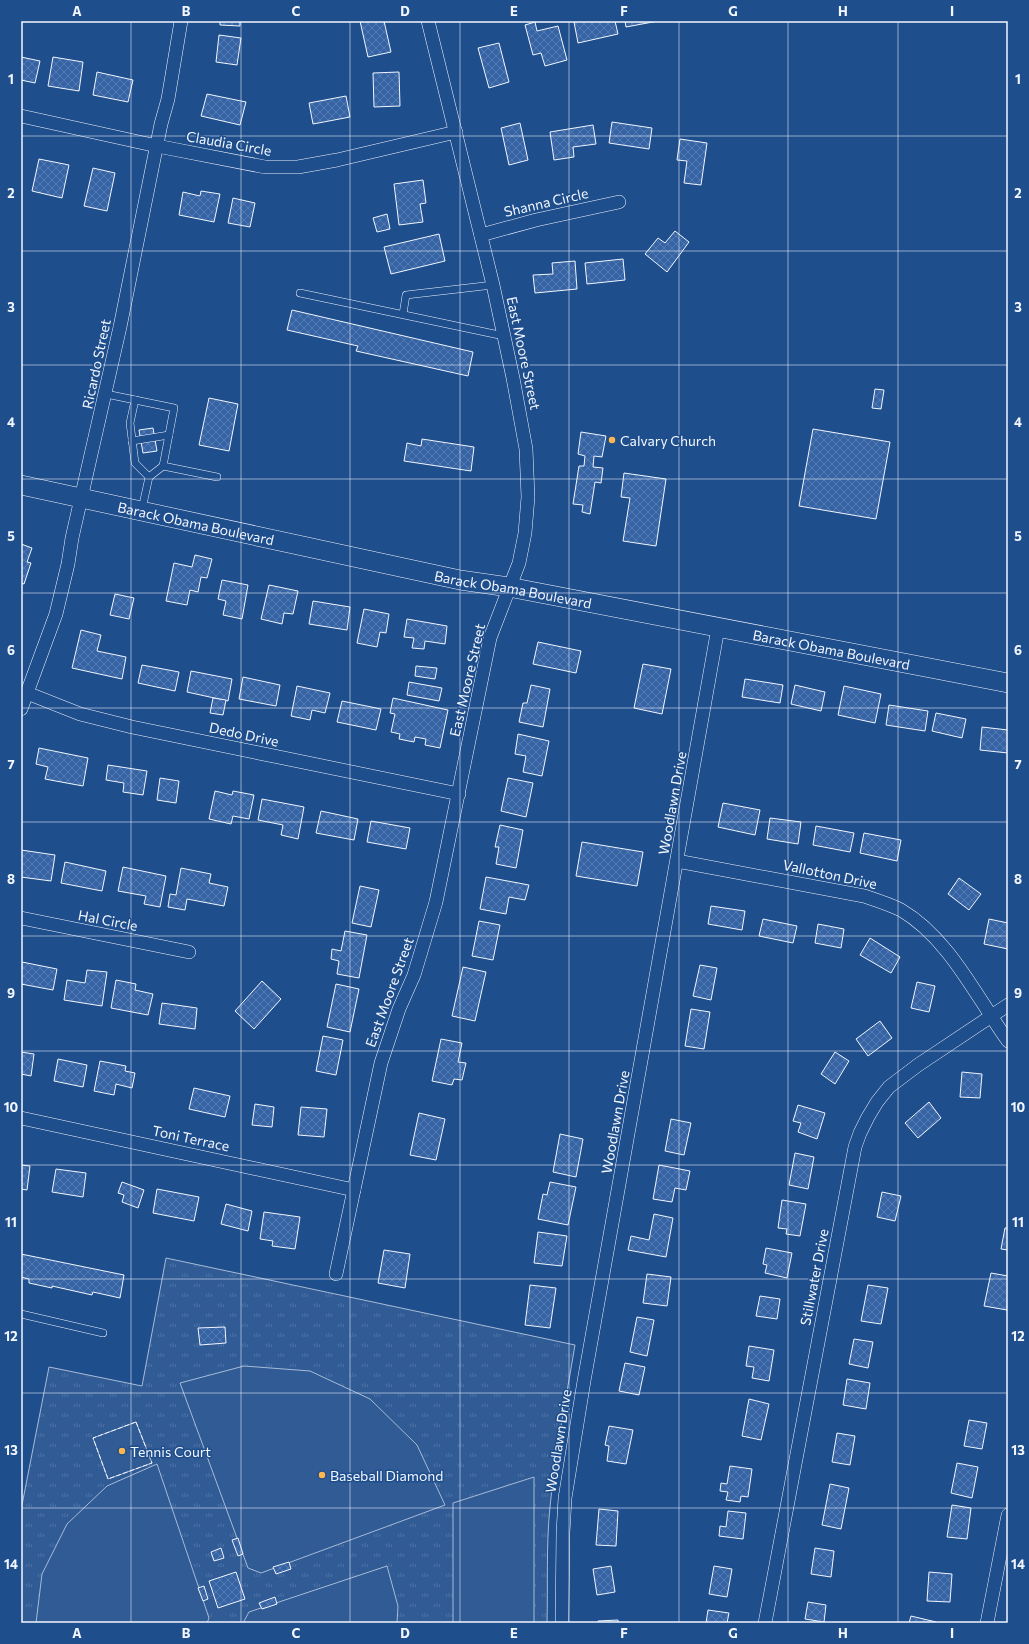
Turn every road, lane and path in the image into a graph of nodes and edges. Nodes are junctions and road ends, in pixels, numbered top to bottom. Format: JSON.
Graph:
{"nodes":[{"id":1,"x":181,"y":21,"type":"edge"},
{"id":2,"x":428,"y":21,"type":"edge"},
{"id":3,"x":21,"y":116,"type":"edge"},
{"id":4,"x":456,"y":132,"type":"junction"},
{"id":5,"x":157,"y":146,"type":"junction"},
{"id":6,"x":619,"y":202,"type":"dead end"},
{"id":7,"x":481,"y":235,"type":"junction"},
{"id":8,"x":493,"y":285,"type":"junction"},
{"id":9,"x":300,"y":292,"type":"dead end"},
{"id":10,"x":403,"y":314,"type":"junction"},
{"id":11,"x":504,"y":336,"type":"junction"},
{"id":12,"x":106,"y":394,"type":"junction"},
{"id":13,"x":135,"y":400,"type":"junction"},
{"id":14,"x":169,"y":435,"type":"junction"},
{"id":15,"x":132,"y":441,"type":"junction"},
{"id":16,"x":163,"y":466,"type":"junction"},
{"id":17,"x":149,"y":477,"type":"junction"},
{"id":18,"x":217,"y":477,"type":"dead end"},
{"id":19,"x":21,"y":485,"type":"edge"},
{"id":20,"x":81,"y":498,"type":"junction"},
{"id":21,"x":141,"y":511,"type":"junction"},
{"id":22,"x":509,"y":587,"type":"junction"},
{"id":23,"x":718,"y":628,"type":"junction"},
{"id":24,"x":1008,"y":683,"type":"edge"},
{"id":25,"x":27,"y":693,"type":"junction"},
{"id":26,"x":21,"y":708,"type":"edge"},
{"id":27,"x":459,"y":794,"type":"junction"},
{"id":28,"x":677,"y":861,"type":"junction"},
{"id":29,"x":21,"y":918,"type":"edge"},
{"id":30,"x":189,"y":952,"type":"dead end"},
{"id":31,"x":1008,"y":1005,"type":"edge"},
{"id":32,"x":991,"y":1016,"type":"junction"},
{"id":33,"x":1008,"y":1041,"type":"edge"},
{"id":34,"x":21,"y":1118,"type":"edge"},
{"id":35,"x":354,"y":1190,"type":"junction"},
{"id":36,"x":336,"y":1274,"type":"dead end"},
{"id":37,"x":21,"y":1314,"type":"edge"},
{"id":38,"x":103,"y":1333,"type":"dead end"},
{"id":39,"x":1008,"y":1515,"type":"edge"},
{"id":40,"x":562,"y":1623,"type":"edge"},
{"id":41,"x":765,"y":1623,"type":"edge"},
{"id":42,"x":987,"y":1623,"type":"edge"}],
"edges":[{"from":1,"to":5,"type":"street","name":"Ricardo Street"},
{"from":2,"to":4,"type":"street","name":"East Moore Street"},
{"from":3,"to":5,"type":"street","name":"Claudia Circle"},
{"from":4,"to":5,"type":"street","name":"Claudia Circle"},
{"from":4,"to":7,"type":"street","name":"East Moore Street"},
{"from":5,"to":12,"type":"street","name":"Ricardo Street"},
{"from":6,"to":7,"type":"street","name":"Shanna Circle"},
{"from":7,"to":8,"type":"street","name":"East Moore Street"},
{"from":8,"to":10,"type":"lane"},
{"from":8,"to":11,"type":"street","name":"East Moore Street"},
{"from":9,"to":10,"type":"lane"},
{"from":10,"to":11,"type":"lane"},
{"from":11,"to":22,"type":"street","name":"East Moore Street"},
{"from":12,"to":13,"type":"lane"},
{"from":12,"to":20,"type":"street","name":"Ricardo Street"},
{"from":13,"to":14,"type":"lane"},
{"from":13,"to":15,"type":"lane"},
{"from":14,"to":15,"type":"lane"},
{"from":14,"to":16,"type":"lane"},
{"from":15,"to":17,"type":"lane"},
{"from":16,"to":17,"type":"lane"},
{"from":16,"to":18,"type":"lane"},
{"from":17,"to":21,"type":"lane"},
{"from":19,"to":20,"type":"main road","name":"Barack Obama Boulevard"},
{"from":20,"to":21,"type":"main road","name":"Barack Obama Boulevard"},
{"from":20,"to":25,"type":"street","name":"Ricardo Street"},
{"from":21,"to":22,"type":"main road","name":"Barack Obama Boulevard"},
{"from":22,"to":23,"type":"main road","name":"Barack Obama Boulevard"},
{"from":22,"to":27,"type":"street","name":"East Moore Street"},
{"from":23,"to":24,"type":"main road","name":"Barack Obama Boulevard"},
{"from":23,"to":28,"type":"street","name":"Woodlawn Drive"},
{"from":25,"to":26,"type":"street","name":"Ricardo Street"},
{"from":25,"to":27,"type":"street","name":"Dedo Drive"},
{"from":27,"to":35,"type":"street","name":"East Moore Street"},
{"from":28,"to":32,"type":"street","name":"Vallotton Drive"},
{"from":28,"to":40,"type":"street","name":"Woodlawn Drive"},
{"from":29,"to":30,"type":"street","name":"Hal Circle"},
{"from":31,"to":32,"type":"street","name":"Stillwater Drive"},
{"from":32,"to":33,"type":"street","name":"Vallotton Drive"},
{"from":32,"to":41,"type":"street","name":"Stillwater Drive"},
{"from":34,"to":35,"type":"street","name":"Toni Terrace"},
{"from":35,"to":36,"type":"street","name":"East Moore Street"},
{"from":37,"to":38,"type":"lane"},
{"from":39,"to":42,"type":"street"}]}
